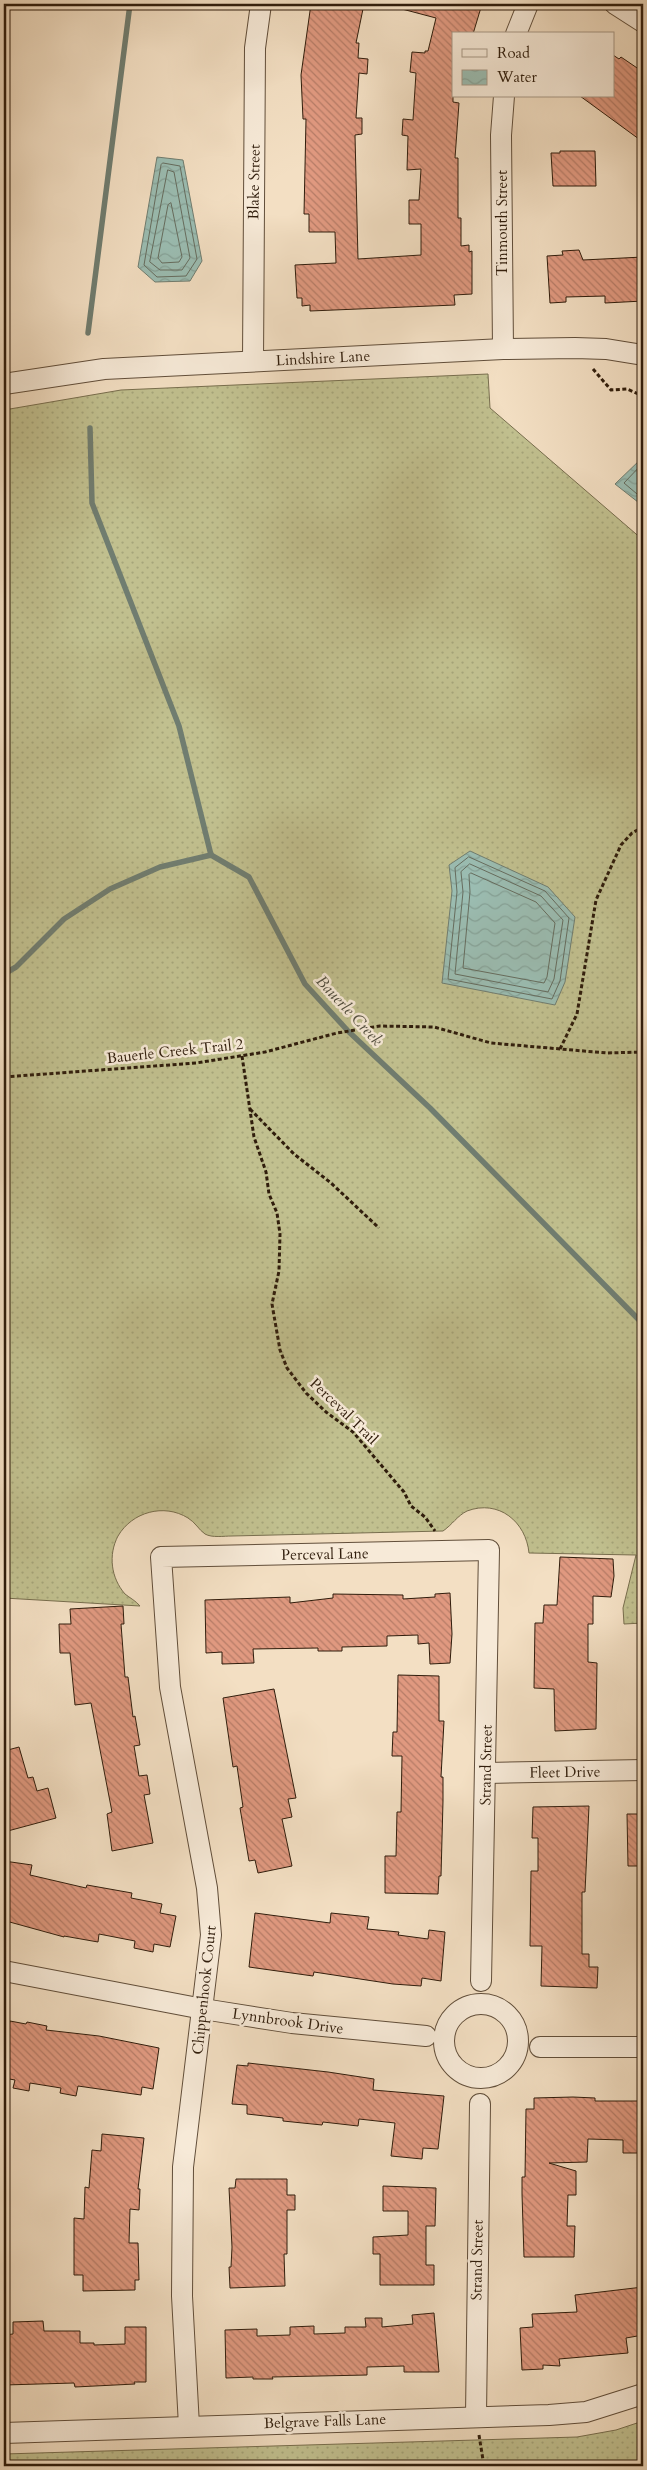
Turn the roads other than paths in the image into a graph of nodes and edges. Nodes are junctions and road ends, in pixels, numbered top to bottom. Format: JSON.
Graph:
{"nodes":[{"id":1,"x":261,"y":4,"type":"edge"},
{"id":2,"x":528,"y":4,"type":"edge"},
{"id":3,"x":615,"y":4,"type":"edge"},
{"id":4,"x":643,"y":22,"type":"edge"},
{"id":5,"x":517,"y":32,"type":"edge"},
{"id":6,"x":504,"y":98,"type":"edge"},
{"id":7,"x":503,"y":349,"type":"junction"},
{"id":8,"x":643,"y":355,"type":"edge"},
{"id":9,"x":253,"y":362,"type":"junction"},
{"id":10,"x":4,"y":384,"type":"edge"},
{"id":11,"x":489,"y":1550,"type":"joint"},
{"id":12,"x":161,"y":1557,"type":"joint"},
{"id":13,"x":643,"y":1770,"type":"edge"},
{"id":14,"x":486,"y":1773,"type":"junction"},
{"id":15,"x":4,"y":1971,"type":"edge"},
{"id":16,"x":481,"y":1981,"type":"junction"},
{"id":17,"x":470,"y":2005,"type":"junction"},
{"id":18,"x":494,"y":2005,"type":"junction"},
{"id":19,"x":203,"y":2009,"type":"junction"},
{"id":20,"x":446,"y":2027,"type":"junction"},
{"id":21,"x":518,"y":2031,"type":"junction"},
{"id":22,"x":426,"y":2036,"type":"junction"},
{"id":23,"x":540,"y":2047,"type":"junction"},
{"id":24,"x":643,"y":2047,"type":"edge"},
{"id":25,"x":445,"y":2050,"type":"junction"},
{"id":26,"x":514,"y":2059,"type":"junction"},
{"id":27,"x":468,"y":2076,"type":"junction"},
{"id":28,"x":492,"y":2077,"type":"junction"},
{"id":29,"x":480,"y":2104,"type":"junction"},
{"id":30,"x":643,"y":2394,"type":"edge"},
{"id":31,"x":189,"y":2426,"type":"junction"},
{"id":32,"x":477,"y":2426,"type":"junction"},
{"id":33,"x":4,"y":2433,"type":"edge"}],
"edges":[{"from":1,"to":9,"type":"street","name":"Blake Street"},
{"from":2,"to":5,"type":"street"},
{"from":3,"to":4,"type":"street"},
{"from":6,"to":7,"type":"street","name":"Tinmouth Street"},
{"from":7,"to":8,"type":"street","name":"Lindshire Lane"},
{"from":7,"to":9,"type":"street","name":"Lindshire Lane"},
{"from":9,"to":10,"type":"street","name":"Lindshire Lane"},
{"from":11,"to":12,"type":"street","name":"Perceval Lane"},
{"from":11,"to":14,"type":"street","name":"Strand Street"},
{"from":12,"to":19,"type":"street","name":"Chippenhook Court"},
{"from":13,"to":14,"type":"street","name":"Fleet Drive"},
{"from":14,"to":16,"type":"street","name":"Strand Street"},
{"from":15,"to":19,"type":"street","name":"Lynnbrook Drive"},
{"from":16,"to":17,"type":"street","name":"Strand Street"},
{"from":16,"to":18,"type":"street","name":"Strand Street"},
{"from":17,"to":18,"type":"street"},
{"from":17,"to":20,"type":"street"},
{"from":18,"to":21,"type":"street"},
{"from":19,"to":22,"type":"street","name":"Lynnbrook Drive"},
{"from":19,"to":31,"type":"street","name":"Chippenhook Court"},
{"from":20,"to":22,"type":"street","name":"Lynnbrook Drive"},
{"from":20,"to":25,"type":"street"},
{"from":21,"to":23,"type":"street"},
{"from":21,"to":26,"type":"street"},
{"from":22,"to":25,"type":"street"},
{"from":23,"to":24,"type":"street"},
{"from":23,"to":26,"type":"street"},
{"from":25,"to":27,"type":"street"},
{"from":26,"to":28,"type":"street"},
{"from":27,"to":28,"type":"street"},
{"from":27,"to":29,"type":"street","name":"Strand Street"},
{"from":28,"to":29,"type":"street","name":"Strand Street"},
{"from":29,"to":32,"type":"street","name":"Strand Street"},
{"from":30,"to":32,"type":"street","name":"Belgrave Falls Lane"},
{"from":31,"to":32,"type":"street","name":"Belgrave Falls Lane"},
{"from":31,"to":33,"type":"street","name":"Belgrave Falls Lane"}]}
